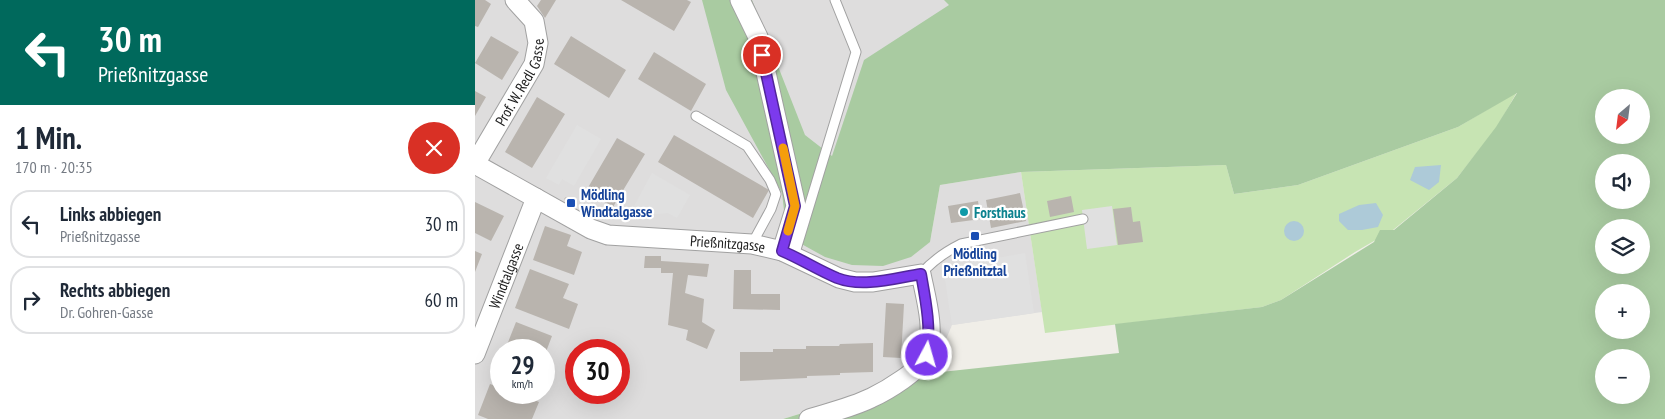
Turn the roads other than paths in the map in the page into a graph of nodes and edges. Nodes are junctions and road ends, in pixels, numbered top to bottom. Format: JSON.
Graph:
{"nodes":[{"id":1,"x":515,"y":0,"type":"edge"},
{"id":2,"x":741,"y":0,"type":"edge"},
{"id":3,"x":835,"y":0,"type":"edge"},
{"id":4,"x":696,"y":116,"type":"dead end"},
{"id":5,"x":475,"y":164,"type":"edge"},
{"id":6,"x":536,"y":198,"type":"junction"},
{"id":7,"x":1083,"y":219,"type":"dead end"},
{"id":8,"x":751,"y":244,"type":"junction"},
{"id":9,"x":788,"y":254,"type":"junction"},
{"id":10,"x":921,"y":274,"type":"junction"},
{"id":11,"x":475,"y":354,"type":"edge"},
{"id":12,"x":809,"y":419,"type":"edge"}],
"edges":[{"from":1,"to":5,"type":"street","name":"Prof. W. Redl Gasse"},
{"from":2,"to":9,"type":"street"},
{"from":3,"to":9,"type":"lane"},
{"from":4,"to":8,"type":"lane"},
{"from":5,"to":6,"type":"street","name":"Prießnitzgasse"},
{"from":6,"to":8,"type":"street","name":"Prießnitzgasse"},
{"from":6,"to":11,"type":"street","name":"Windtalgasse"},
{"from":7,"to":10,"type":"lane"},
{"from":8,"to":9,"type":"street","name":"Prießnitzgasse"},
{"from":9,"to":10,"type":"street","name":"Prießnitzgasse"},
{"from":10,"to":12,"type":"street"}]}
